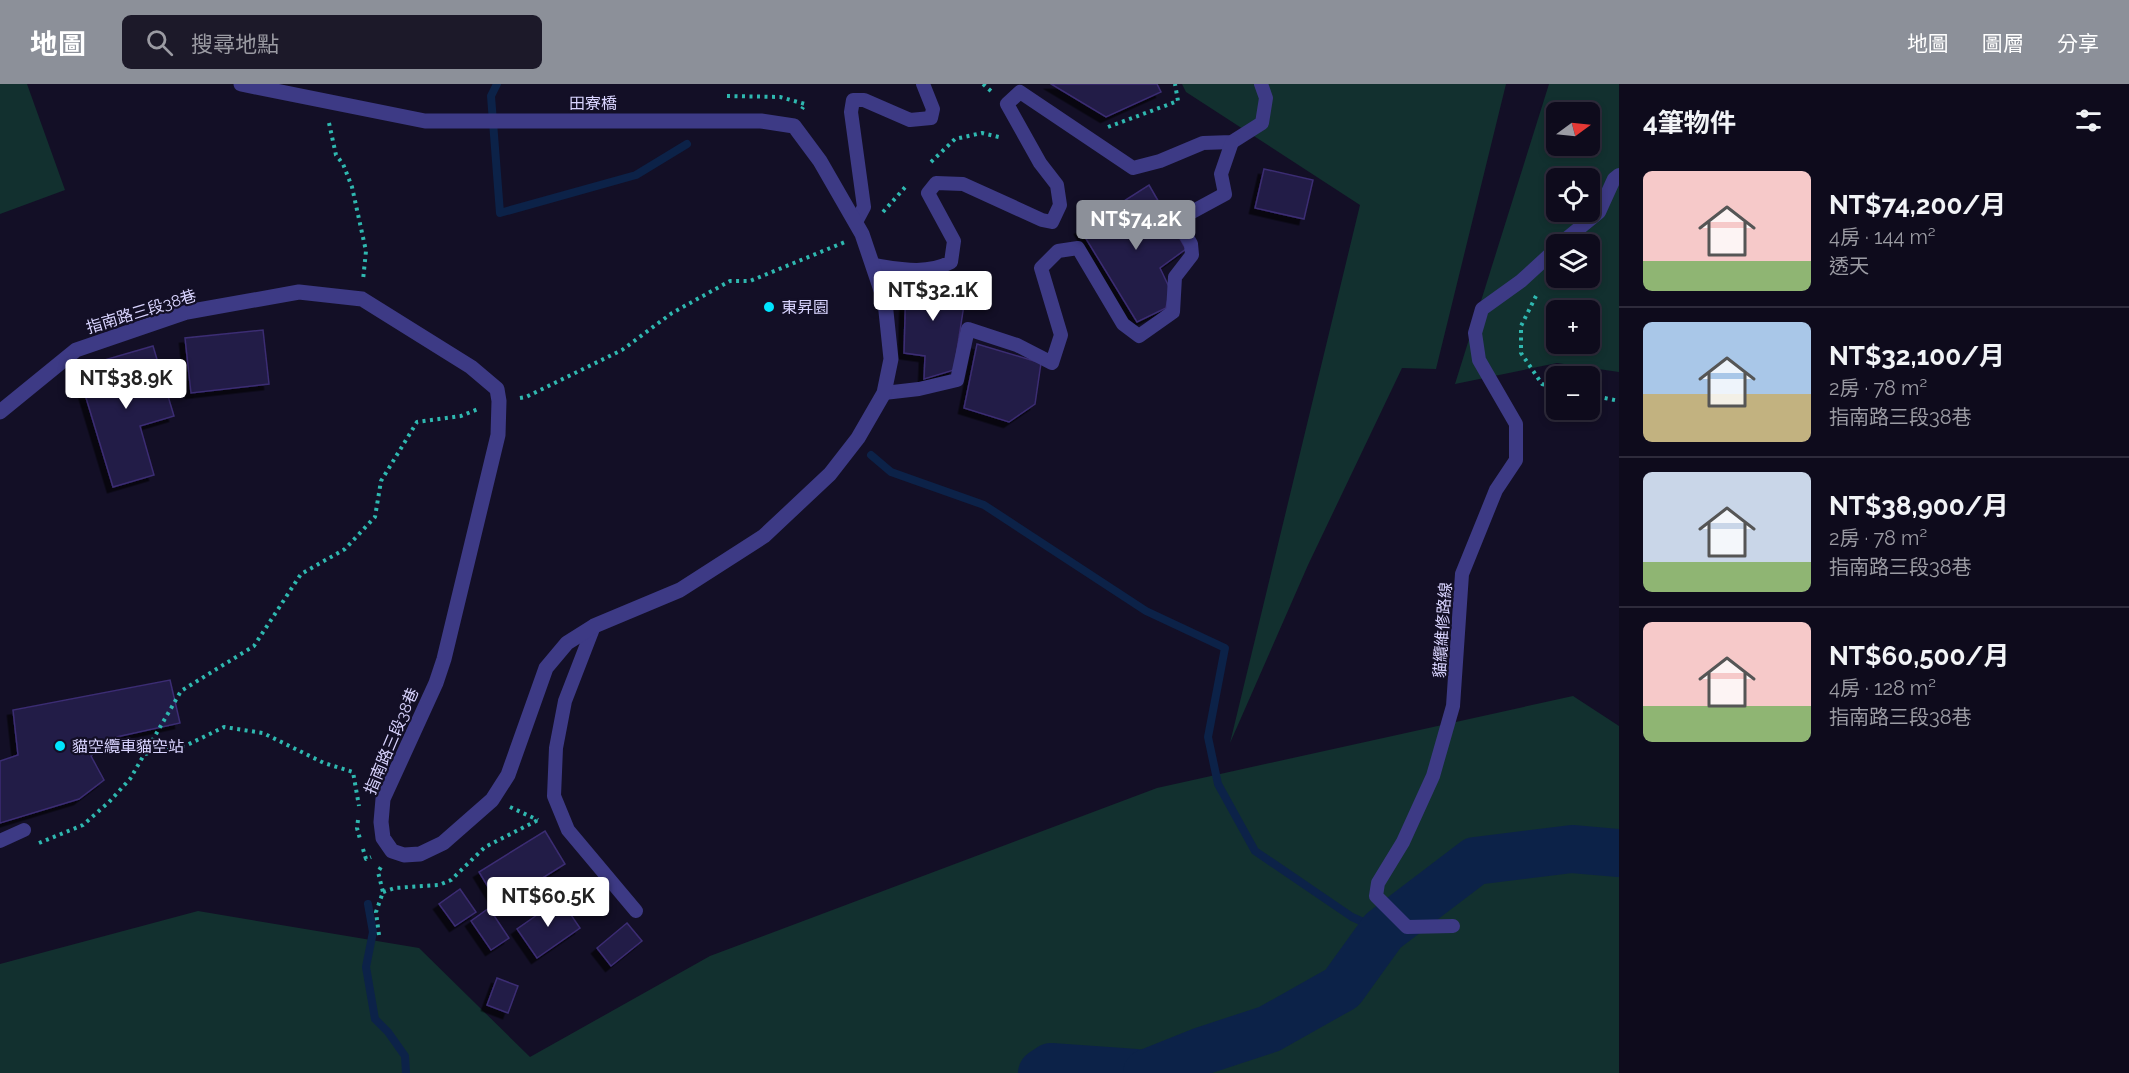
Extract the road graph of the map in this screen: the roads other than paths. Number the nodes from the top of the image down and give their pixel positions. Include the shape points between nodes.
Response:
1 (241, 84) edge
2 (923, 84) edge
3 (1261, 84) edge
4 (1232, 142) junction
5 (1619, 175) edge
6 (856, 222) junction
7 (1572, 234) edge
8 (1546, 258) edge
9 (874, 265) junction
10 (884, 393) junction
11 (0, 412) edge
12 (594, 626) junction
13 (24, 830) dead end
14 (0, 841) edge
15 (636, 912) dead end
16 (1453, 926) dead end

1 - 6 street, 田寮橋 via 425,121 761,121 794,126
2 - 6 lane via 933,108 930,118 910,120 864,100 853,100 851,112 864,207
3 - 4 lane via 1266,98 1262,123
4 - 9 lane via 1203,143 1133,168 1020,92 1007,104 1057,185 1060,205 1052,222 963,184 936,183 928,193 954,241 951,262 911,271
4 - 10 lane via 1221,174 1225,194 1177,220 1191,244 1192,255 1175,277 1173,312 1139,336 1123,324 1078,248 1058,251 1041,268 1061,335 1052,363 1017,345 968,329 957,380
5 - 7 lane via 1599,212
6 - 9 street
8 - 16 lane, 貓纜維修路線 via 1482,309 1475,333 1479,360 1516,424 1516,460 1497,490 1462,574 1453,706 1433,776 1403,842 1378,883 1377,896 1407,927
9 - 10 street via 885,302 891,359
10 - 12 street via 858,438 830,474 764,536 680,590
11 - 12 street, 指南路三段38巷 via 76,351 187,312 299,292 362,298 471,367 497,389 498,435 444,659 383,799 383,838 392,851 420,854 442,843 492,800 508,775 546,668 567,643
12 - 15 lane via 565,700 556,748 554,796 568,830
13 - 14 lane

